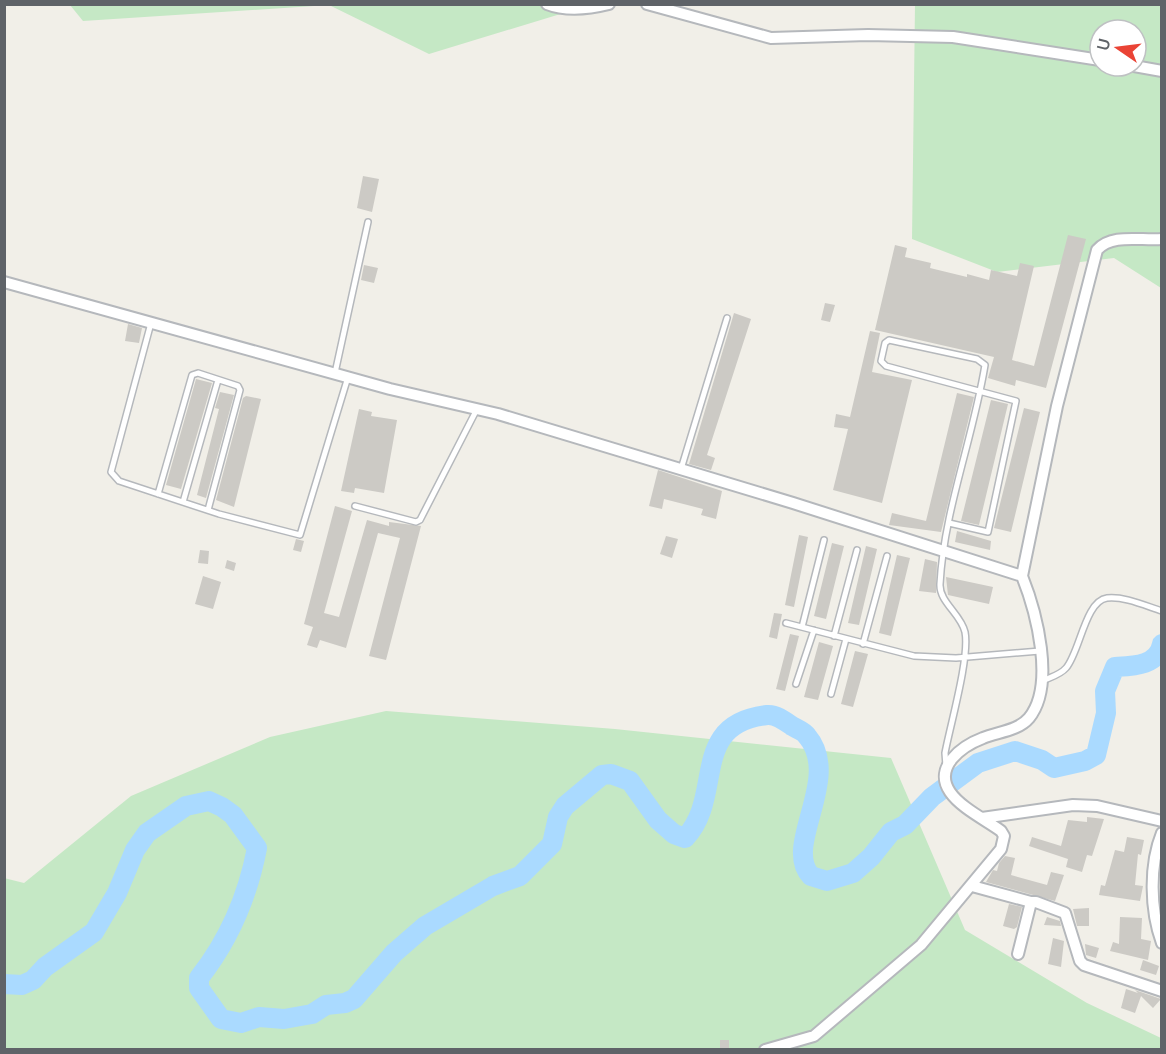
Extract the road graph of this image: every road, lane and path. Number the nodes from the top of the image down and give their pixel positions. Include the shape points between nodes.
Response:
1 (547, 4) edge
2 (609, 4) edge
3 (647, 4) edge
4 (1088, 58) edge
5 (368, 222) dead end
6 (1161, 239) edge
7 (4, 282) edge
8 (727, 318) dead end
9 (151, 321) junction
10 (335, 373) junction
11 (348, 377) junction
12 (218, 380) junction
13 (981, 392) junction
14 (477, 409) junction
15 (680, 471) junction
16 (158, 494) junction
17 (183, 502) junction
18 (355, 506) dead end
19 (208, 510) junction
20 (949, 523) junction
21 (824, 540) dead end
22 (857, 550) dead end
23 (942, 550) junction
24 (887, 556) dead end
25 (1022, 576) junction
26 (1161, 611) edge
27 (786, 623) dead end
28 (802, 627) junction
29 (814, 630) junction
30 (834, 636) junction
31 (846, 639) junction
32 (863, 644) junction
33 (1040, 651) junction
34 (964, 658) junction
35 (1041, 681) junction
36 (796, 684) dead end
37 (831, 694) dead end
38 (946, 768) junction
39 (982, 818) junction
40 (1161, 821) edge
41 (1161, 833) edge
42 (972, 886) junction
43 (1031, 902) junction
44 (1161, 943) edge
45 (1018, 954) dead end
46 (1161, 991) edge
47 (765, 1050) edge

1 - 2 street via 584,9
3 - 4 street via 771,38 953,37
5 - 10 lane
6 - 25 street via 1115,240 1104,242 1097,250 1057,406
7 - 9 street
8 - 15 lane
9 - 10 street
9 - 16 lane via 111,472 119,481
10 - 11 street
11 - 14 street
11 - 19 lane via 300,535
12 - 16 lane via 198,373 192,375
12 - 17 lane
12 - 19 lane via 240,390
13 - 13 lane via 983,361 896,340 885,343 881,361 886,366
13 - 20 lane
13 - 20 lane via 1016,400 1017,405 990,526 985,532
14 - 15 street
14 - 18 lane via 420,520
15 - 23 street
16 - 17 lane
17 - 19 lane
20 - 23 lane
21 - 28 lane
22 - 30 lane
23 - 25 street
23 - 34 lane via 940,589 966,634
24 - 32 lane
25 - 33 street via 1031,599
26 - 35 lane via 1122,600 1101,600 1089,615 1068,666
27 - 28 lane
28 - 29 lane
29 - 30 lane
29 - 36 lane
30 - 31 lane
31 - 32 lane
31 - 37 lane
32 - 34 lane via 914,656
33 - 34 lane
33 - 35 street
34 - 38 lane via 945,753
35 - 38 street via 1037,702 1021,726 981,739 959,752
38 - 39 street via 945,781 950,793
39 - 40 street via 1073,805 1097,806
39 - 42 street via 1001,831 1004,841
41 - 44 street via 1154,860 1154,896
42 - 43 street
42 - 47 street via 921,945 814,1036
43 - 45 street
43 - 46 street via 1065,913 1084,965

